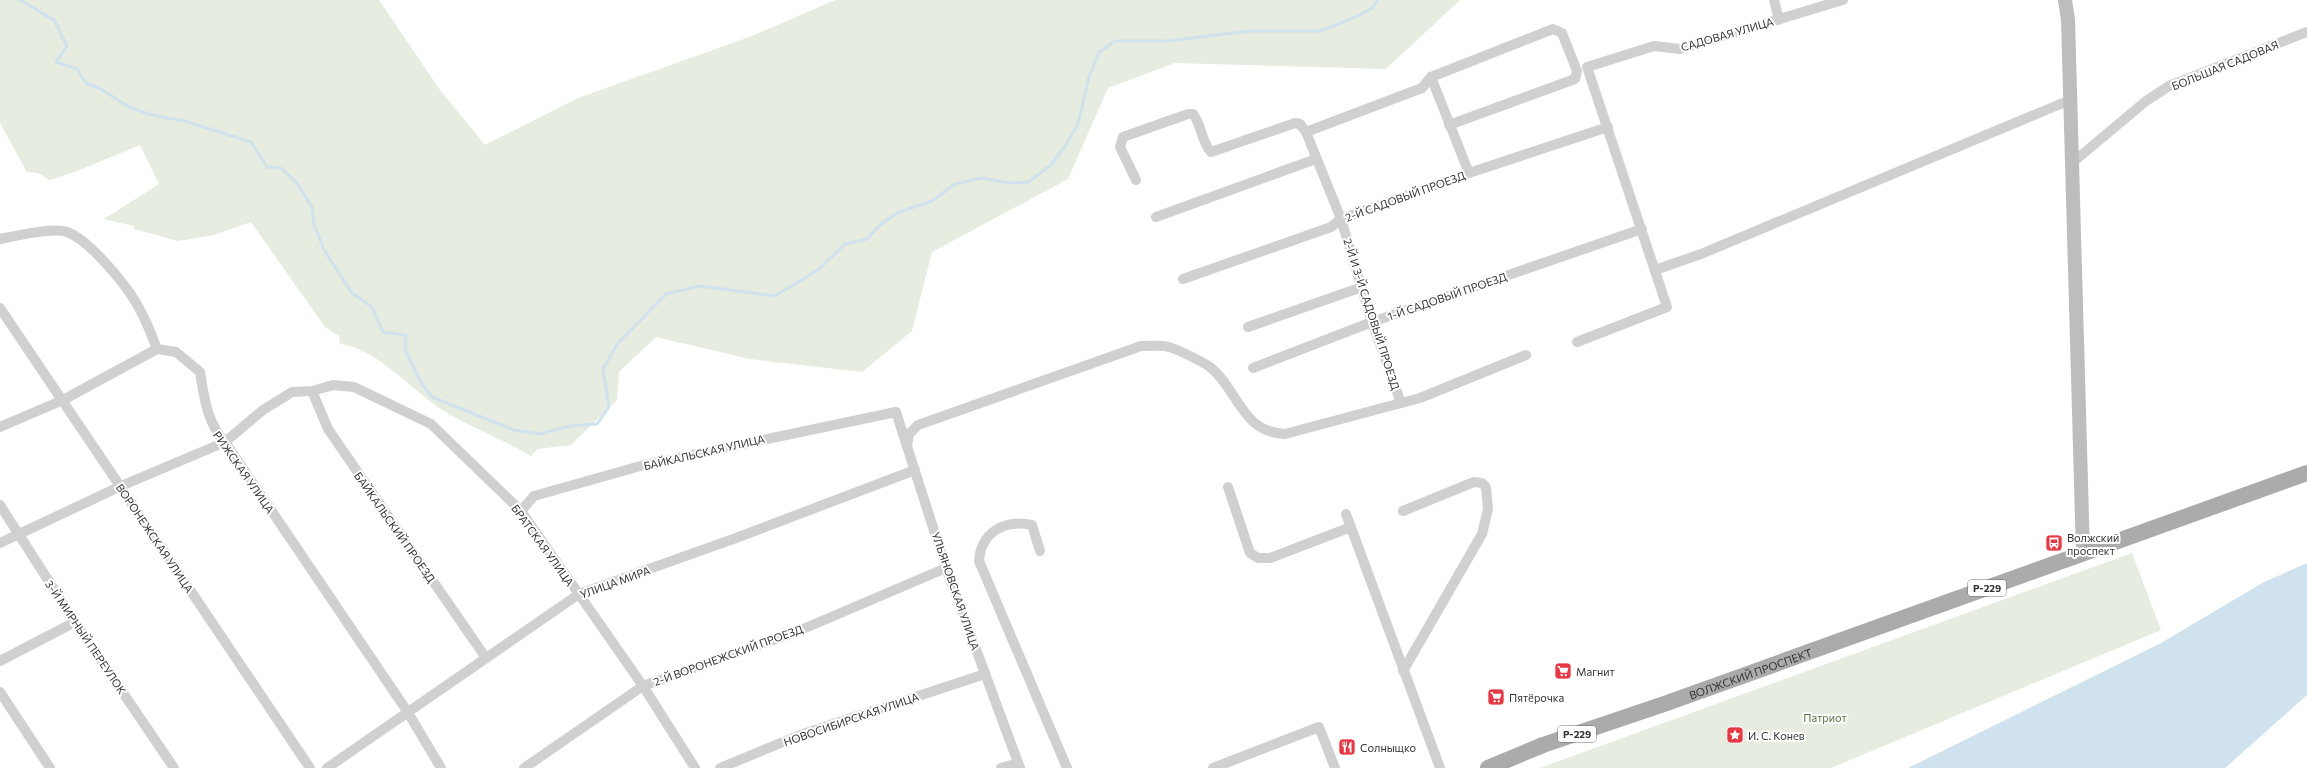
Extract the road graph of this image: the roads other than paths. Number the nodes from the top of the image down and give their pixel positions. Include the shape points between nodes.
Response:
1 (1774, 0) edge
2 (1843, 0) edge
3 (2065, 0) edge
4 (1779, 20) junction
5 (2307, 32) edge
6 (1431, 77) junction
7 (2070, 100) junction
8 (1449, 125) junction
9 (1608, 127) junction
10 (1306, 132) junction
11 (1316, 159) junction
12 (2072, 163) junction
13 (1469, 173) junction
14 (1136, 180) dead end
15 (1156, 217) dead end
16 (1340, 219) junction
17 (1642, 229) junction
18 (0, 239) edge
19 (1655, 270) junction
20 (1183, 279) dead end
21 (1362, 287) junction
22 (0, 308) edge
23 (1372, 322) junction
24 (1248, 327) dead end
25 (1577, 342) dead end
26 (158, 349) junction
27 (1526, 355) dead end
28 (1253, 368) dead end
29 (312, 391) junction
30 (63, 400) junction
31 (1401, 403) junction
32 (896, 412) joint
33 (0, 427) edge
34 (225, 442) junction
35 (907, 447) junction
36 (915, 470) junction
37 (2307, 473) edge
38 (121, 486) junction
39 (1228, 487) dead end
40 (0, 505) edge
41 (521, 511) junction
42 (1403, 511) dead end
43 (1346, 514) dead end
44 (1351, 527) junction
45 (19, 534) junction
46 (0, 543) edge
47 (1040, 551) dead end
48 (2083, 554) junction
49 (946, 568) junction
50 (579, 594) junction
51 (75, 622) junction
52 (486, 658) junction
53 (0, 661) edge
54 (1403, 671) junction
55 (985, 674) junction
56 (642, 686) junction
57 (0, 692) edge
58 (407, 711) junction
59 (1019, 765) edge
60 (50, 768) edge
61 (174, 768) edge
62 (310, 768) edge
63 (327, 768) edge
64 (441, 768) edge
65 (524, 768) edge
66 (694, 768) edge
67 (720, 768) edge
68 (1001, 768) edge
69 (1067, 768) edge
70 (1213, 768) edge
71 (1335, 768) edge
72 (1440, 768) edge
73 (1488, 768) edge

1 - 4 street
2 - 4 street, САДОВАЯ УЛИЦА
3 - 7 street
4 - 9 street, САДОВАЯ УЛИЦА via 1680,49 1654,46 1587,67
5 - 12 street, БОЛЬШАЯ САДОВАЯ via 2169,86 2146,101
6 - 8 street
6 - 8 street via 1553,29 1562,33 1575,64 1575,79
6 - 10 street via 1422,88
7 - 12 street
7 - 19 street via 1706,252
8 - 13 street
9 - 13 street, 2-Й САДОВЫЙ ПРОЕЗД
9 - 17 street
10 - 11 street, 2-Й И 3-Й САДОВЫЙ ПРОЕЗД
10 - 14 street via 1295,122 1211,152 1206,147 1193,114 1188,114 1123,137 1120,147
11 - 15 street
11 - 16 street, 2-Й И 3-Й САДОВЫЙ ПРОЕЗД
12 - 48 street
13 - 16 street, 2-Й САДОВЫЙ ПРОЕЗД
16 - 20 street, 2-Й САДОВЫЙ ПРОЕЗД via 1331,227
16 - 21 street, 2-Й И 3-Й САДОВЫЙ ПРОЕЗД
17 - 19 street
17 - 23 street, 1-Й САДОВЫЙ ПРОЕЗД
18 - 26 street via 47,232 66,232 86,243 140,308
19 - 25 street via 1667,307
21 - 23 street, 2-Й И 3-Й САДОВЫЙ ПРОЕЗД
21 - 24 street
22 - 30 street, ВОРОНЕЖСКАЯ УЛИЦА
23 - 28 street, 1-Й САДОВЫЙ ПРОЕЗД
23 - 31 street, 2-Й И 3-Й САДОВЫЙ ПРОЕЗД
26 - 30 street
26 - 34 street, РИЖСКАЯ УЛИЦА via 176,352 200,372 206,406 216,432
27 - 31 street via 1420,398
29 - 34 street via 292,392 263,410
29 - 41 street, БРАТСКАЯ УЛИЦА via 333,385 354,387 431,424
29 - 52 street, БАЙКАЛЬСКИЙ ПРОЕЗД via 328,429
30 - 33 street
30 - 38 street, ВОРОНЕЖСКАЯ УЛИЦА
31 - 35 street via 1298,432 1274,433 1244,414 1210,367 1169,347 1141,346 918,425 909,434
32 - 35 street, УЛЬЯНОВСКАЯ УЛИЦА
32 - 41 street, БАЙКАЛЬСКАЯ УЛИЦА via 644,465 534,496
34 - 38 street
34 - 58 street, РИЖСКАЯ УЛИЦА
35 - 36 street, УЛЬЯНОВСКАЯ УЛИЦА
36 - 49 street, УЛЬЯНОВСКАЯ УЛИЦА
36 - 50 street, УЛИЦА МИРА
37 - 48 main road, ВОЛЖСКИЙ ПРОСПЕКТ / Р-229
38 - 45 street
38 - 62 street, ВОРОНЕЖСКАЯ УЛИЦА
39 - 44 street via 1250,553 1258,558 1270,558
40 - 45 street, 3-Й МИРНЫЙ ПЕРЕУЛОК
41 - 50 street, БРАТСКАЯ УЛИЦА
42 - 54 street via 1474,482 1482,483 1486,487 1488,509 1482,534
43 - 44 street
44 - 54 street
45 - 46 street
45 - 51 street, 3-Й МИРНЫЙ ПЕРЕУЛОК
47 - 69 street via 1032,525 1020,522 1000,528 984,539 979,561
48 - 73 main road, ВОЛЖСКИЙ ПРОСПЕКТ / Р-229 via 1668,703 1543,745
49 - 55 street, УЛЬЯНОВСКАЯ УЛИЦА
49 - 56 street, 2-Й ВОРОНЕЖСКИЙ ПРОЕЗД via 796,632
50 - 52 street, УЛИЦА МИРА
50 - 56 street, БРАТСКАЯ УЛИЦА
51 - 53 street
51 - 61 street, 3-Й МИРНЫЙ ПЕРЕУЛОК
52 - 58 street, УЛИЦА МИРА
54 - 72 street
55 - 59 street, УЛЬЯНОВСКАЯ УЛИЦА
55 - 67 street, НОВОСИБИРСКАЯ УЛИЦА via 800,735
56 - 65 street, 2-Й ВОРОНЕЖСКИЙ ПРОЕЗД
56 - 66 street, БРАТСКАЯ УЛИЦА
57 - 60 street
58 - 63 street, УЛИЦА МИРА
58 - 64 street, РИЖСКАЯ УЛИЦА
59 - 68 street
70 - 71 street via 1319,727

